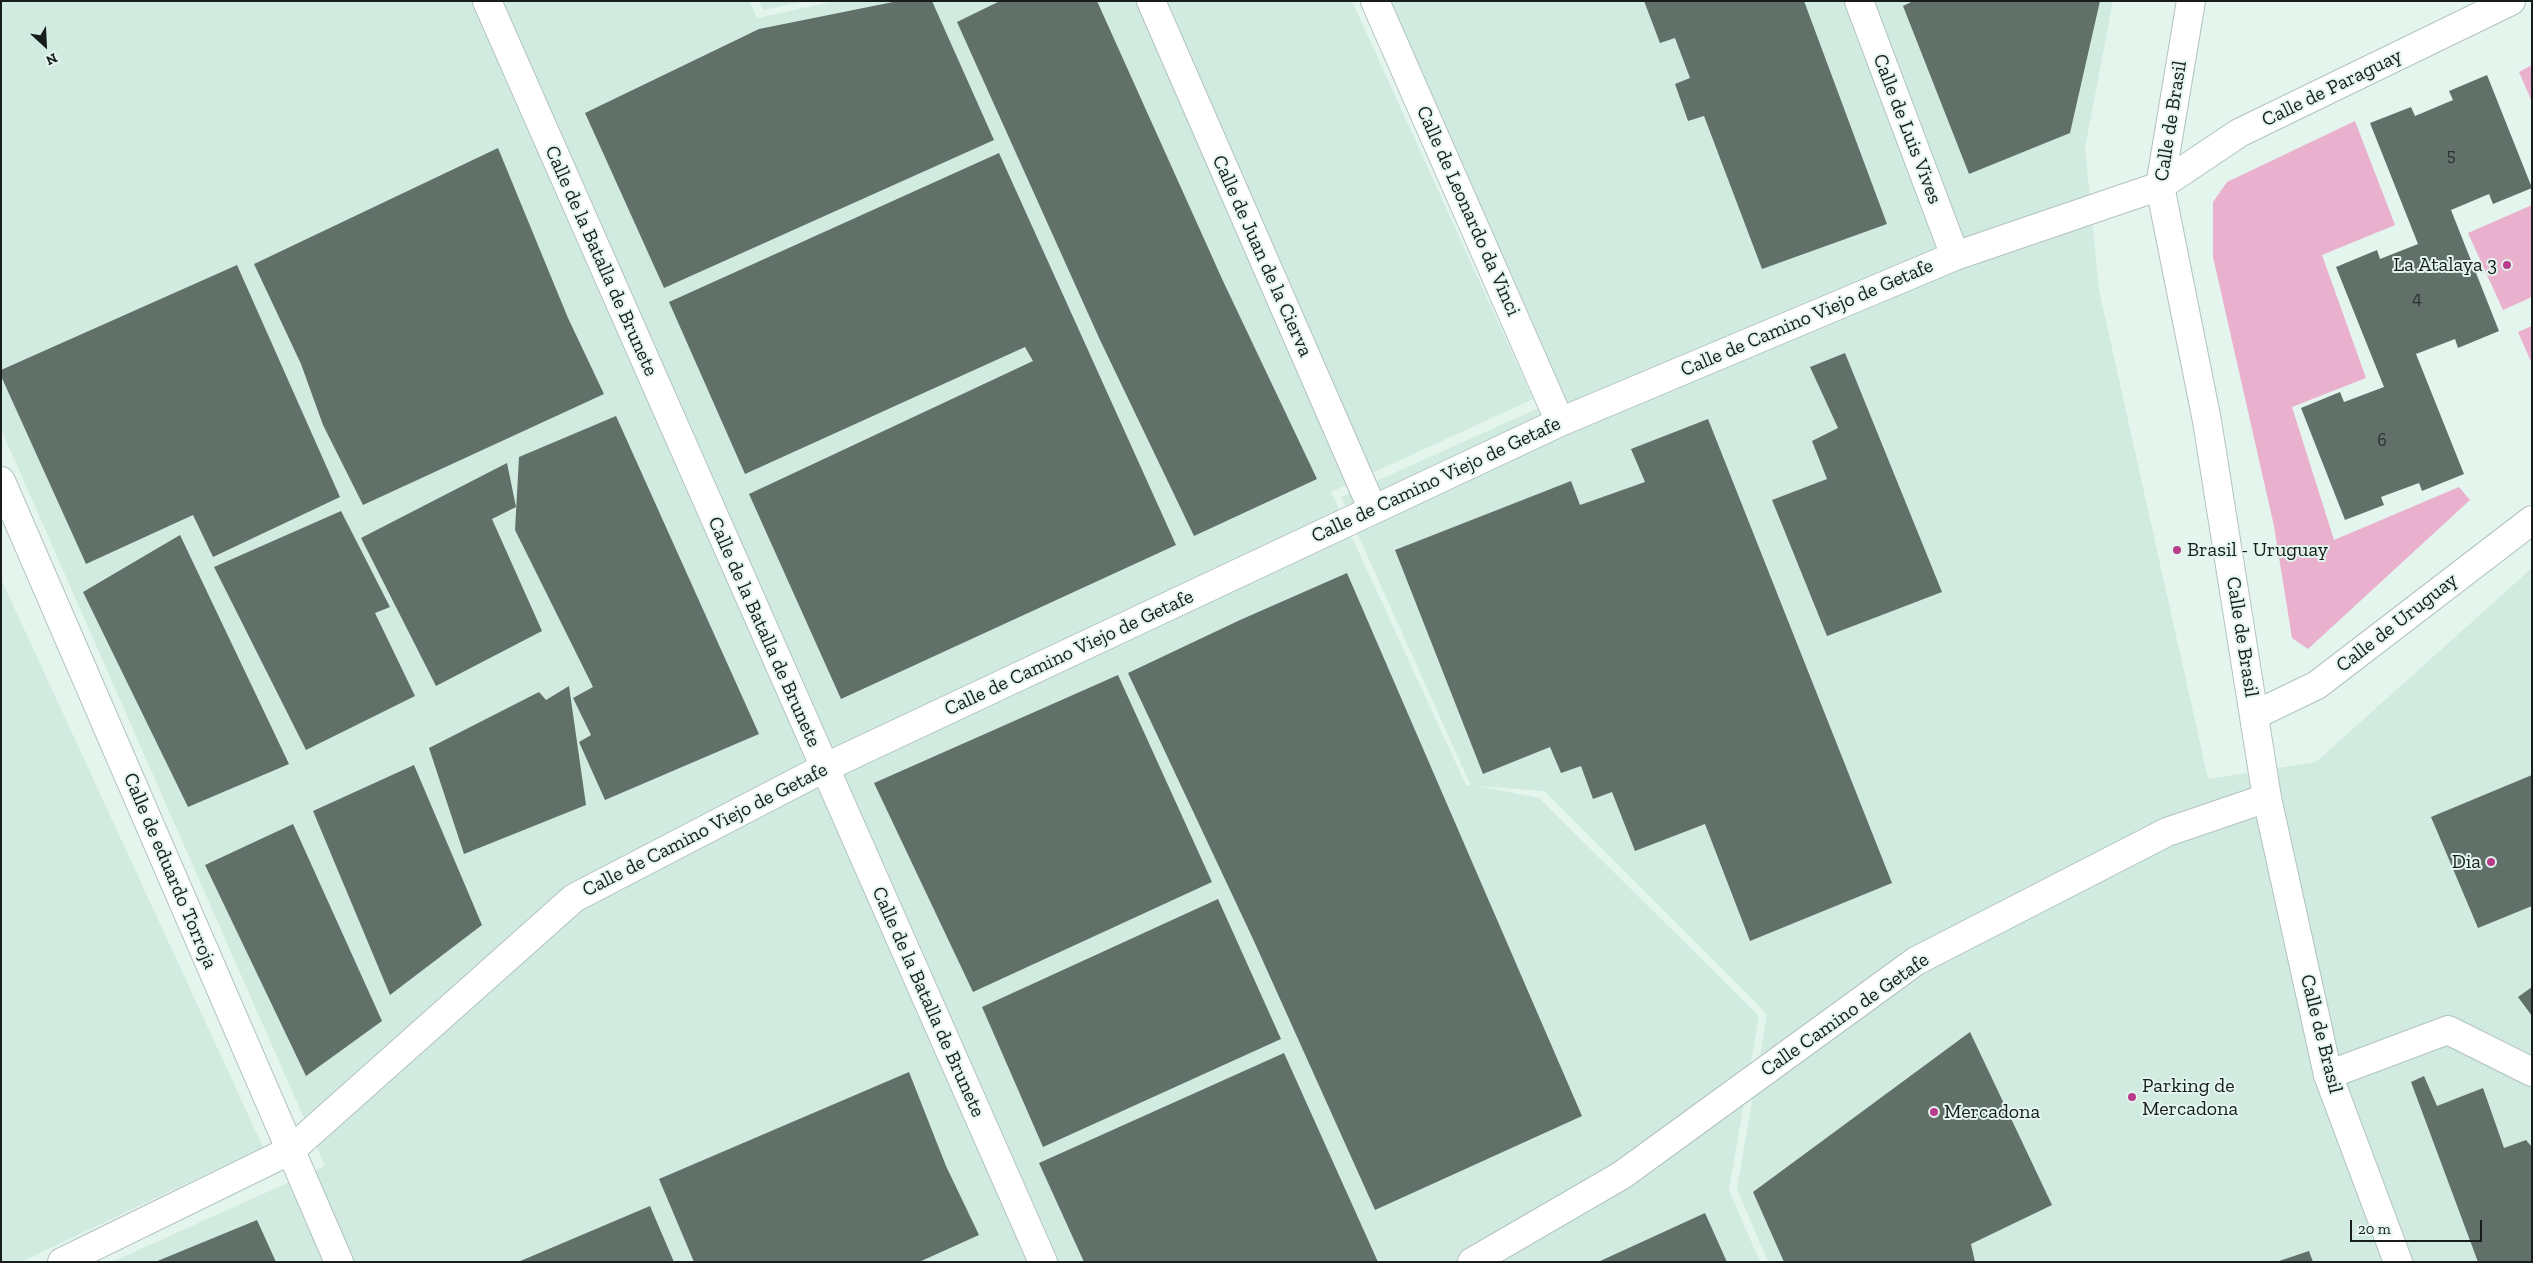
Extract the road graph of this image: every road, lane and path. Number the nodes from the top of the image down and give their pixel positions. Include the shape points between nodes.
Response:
1 (487, 1) edge
2 (1151, 1) edge
3 (1375, 1) edge
4 (1859, 1) edge
5 (2191, 1) edge
6 (2511, 1) edge
7 (2160, 186) junction
8 (1955, 256) junction
9 (1560, 422) junction
10 (1, 481) edge
11 (1373, 510) junction
12 (2532, 520) edge
13 (2255, 715) junction
14 (824, 768) junction
15 (2267, 798) junction
16 (2532, 1072) edge
17 (2328, 1075) junction
18 (291, 1150) junction
19 (62, 1262) edge
20 (339, 1262) edge
21 (1043, 1262) edge
22 (1472, 1262) edge
23 (2398, 1262) edge

1 - 14 street, Calle de la Batalla de Brunete
2 - 11 street, Calle de Juan de la Cierva
3 - 9 street, Calle de Leonardo da Vinci
4 - 8 street, Calle de Luis Vives
5 - 7 street, Calle de Brasil
6 - 7 street, Calle de Paraguay via 2239,133
7 - 8 street, Calle de Camino Viejo de Getafe
7 - 13 street, Calle de Brasil via 2206,421
8 - 9 street, Calle de Camino Viejo de Getafe
9 - 11 street, Calle de Camino Viejo de Getafe
10 - 18 street, Calle de eduardo Torroja
11 - 14 street, Calle de Camino Viejo de Getafe
12 - 13 street, Calle de Uruguay via 2317,685
13 - 15 street, Calle de Brasil
14 - 18 street, Calle de Camino Viejo de Getafe via 574,898
14 - 21 street, Calle de la Batalla de Brunete
15 - 17 street, Calle de Brasil
15 - 22 street, Calle Camino de Getafe via 2167,832 1916,961 1622,1175
16 - 17 street via 2448,1030
17 - 23 street, Calle de Brasil
18 - 19 street, Calle de Camino Viejo de Getafe
18 - 20 street, Calle de eduardo Torroja

